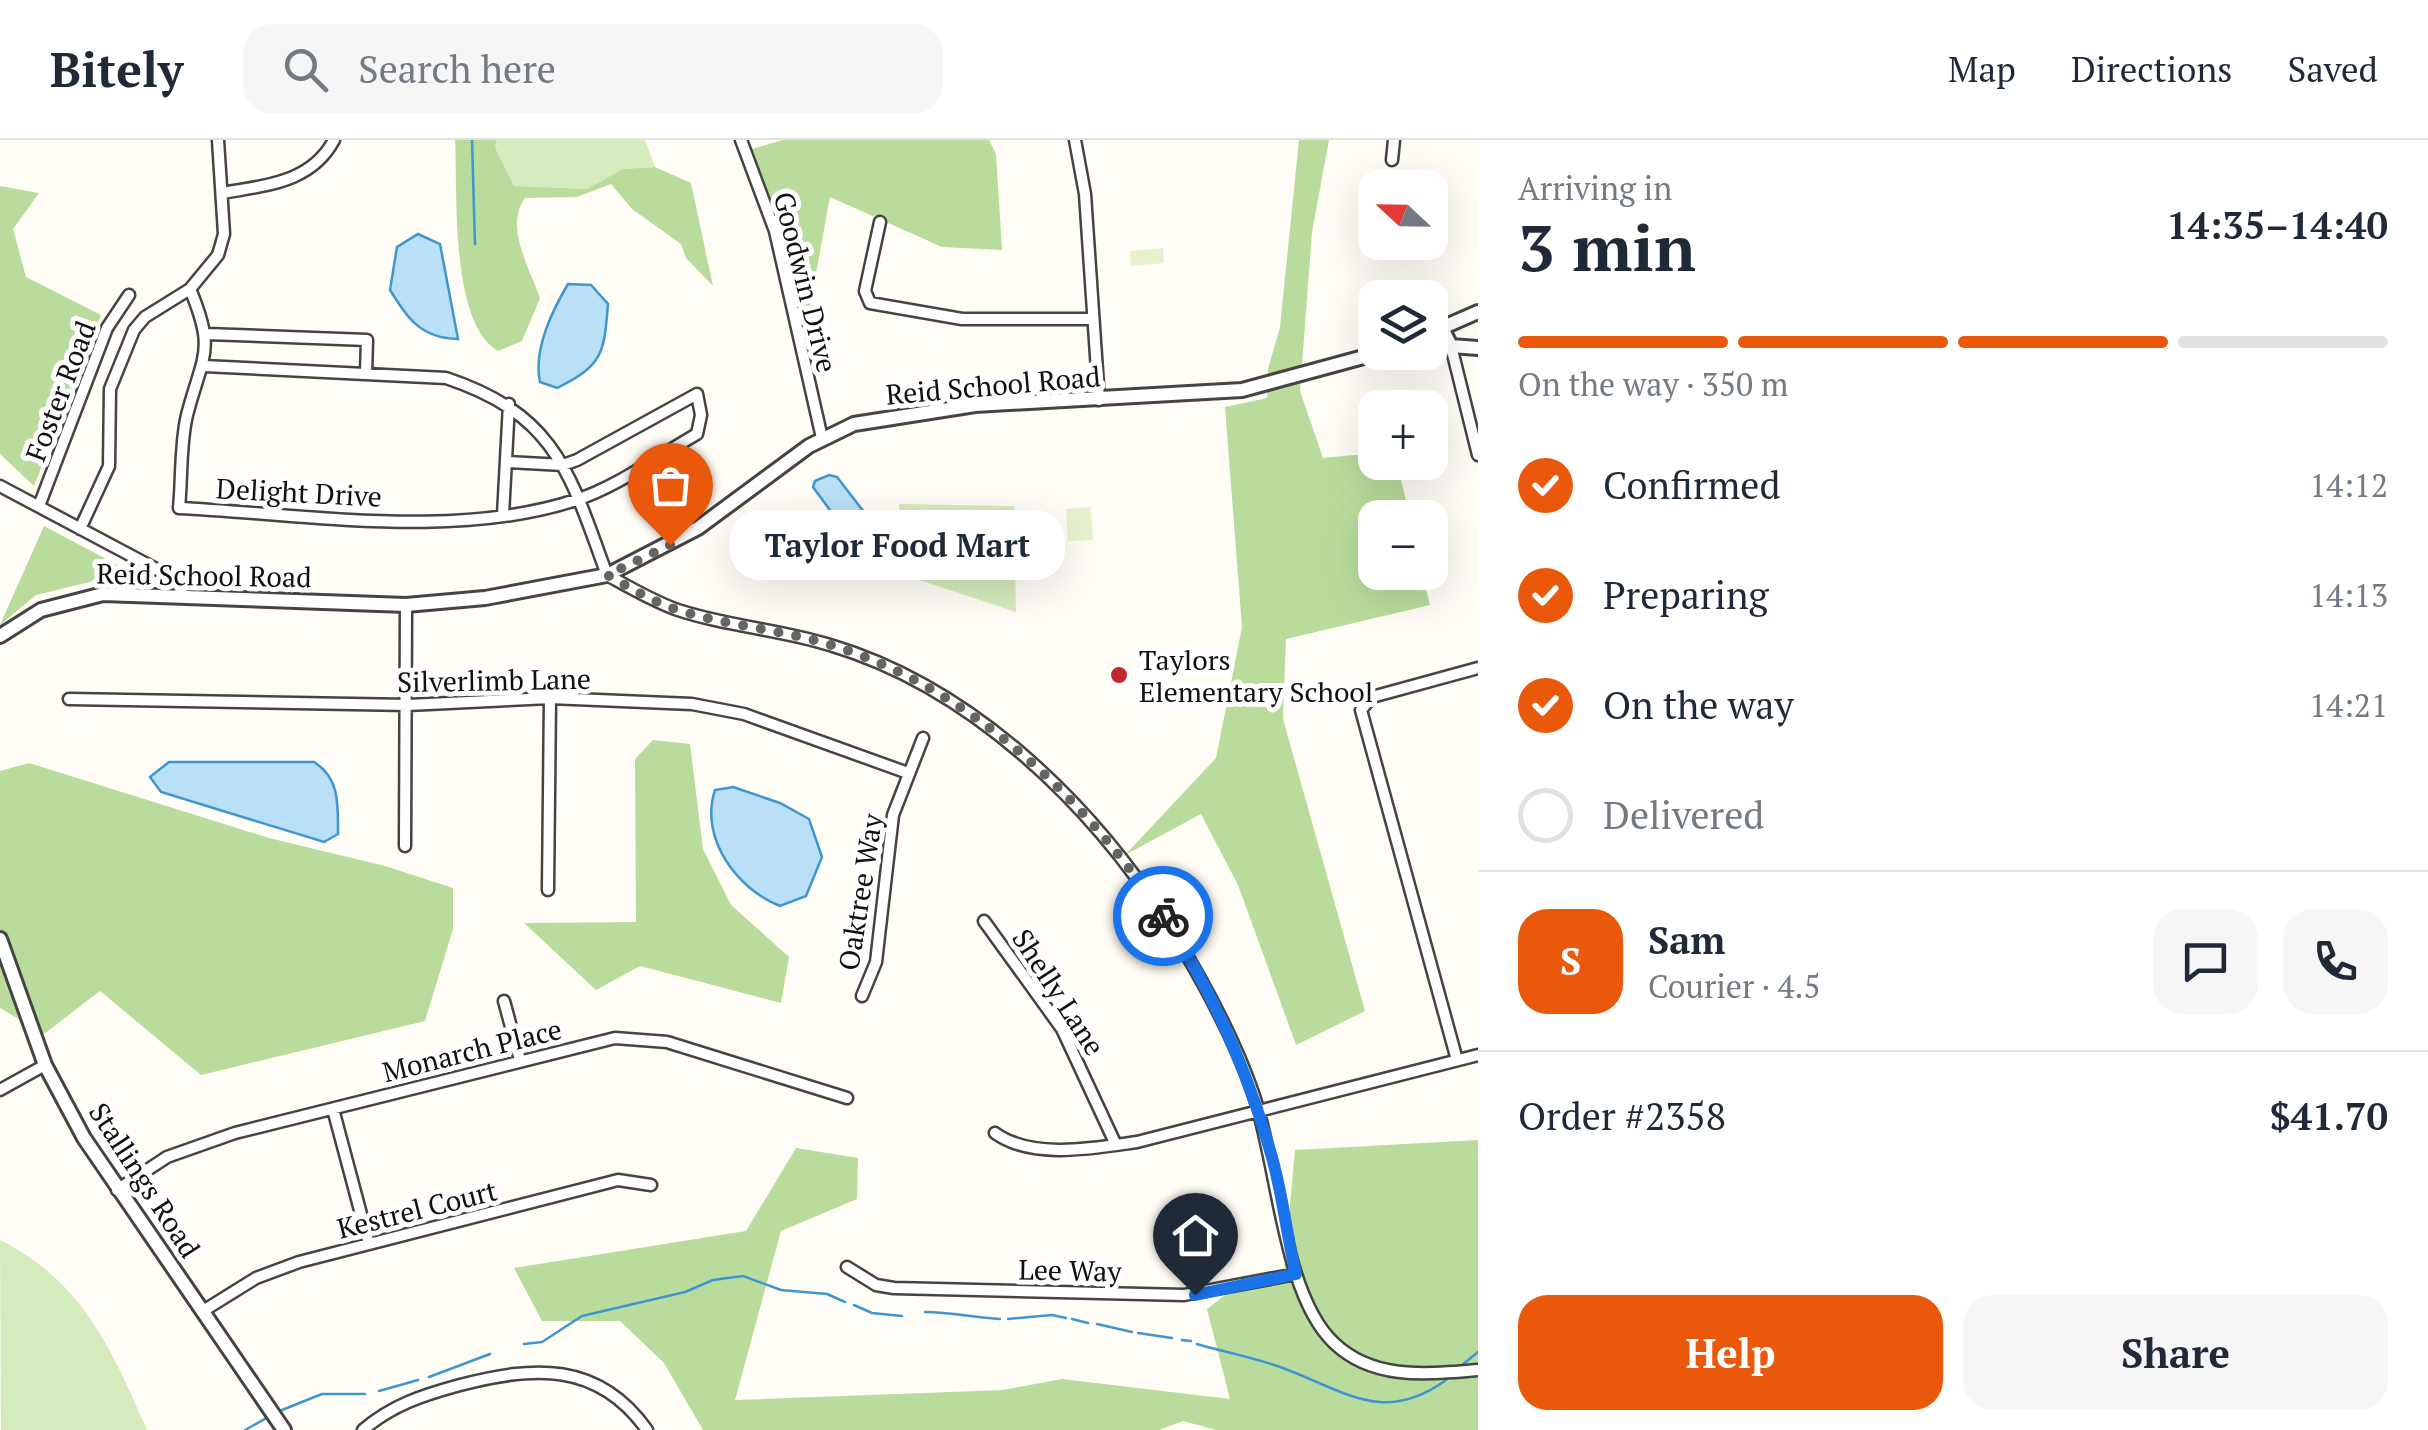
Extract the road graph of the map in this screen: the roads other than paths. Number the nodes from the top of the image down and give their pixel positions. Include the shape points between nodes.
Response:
1 (218, 140) edge
2 (334, 140) edge
3 (741, 140) edge
4 (1075, 140) edge
5 (1394, 140) edge
6 (1392, 160) dead end
7 (222, 193) junction
8 (880, 222) dead end
9 (190, 289) junction
10 (128, 295) dead end
11 (1478, 312) edge
12 (1093, 320) junction
13 (1448, 325) edge
14 (207, 334) junction
15 (1448, 343) edge
16 (1451, 346) junction
17 (1478, 348) edge
18 (1358, 359) edge
19 (204, 366) junction
20 (366, 374) junction
21 (1099, 400) junction
22 (509, 404) junction
23 (822, 438) junction
24 (1478, 455) edge
25 (506, 462) junction
26 (564, 465) junction
27 (0, 486) edge
28 (579, 500) junction
29 (39, 506) junction
30 (503, 516) junction
31 (80, 529) junction
32 (607, 575) junction
33 (184, 596) junction
34 (406, 606) junction
35 (0, 636) edge
36 (1478, 668) edge
37 (550, 698) junction
38 (69, 699) dead end
39 (408, 705) junction
40 (923, 738) dead end
41 (908, 773) junction
42 (405, 846) dead end
43 (548, 890) dead end
44 (984, 921) dead end
45 (0, 940) edge
46 (862, 996) dead end
47 (504, 1001) dead end
48 (1478, 1055) edge
49 (520, 1060) junction
50 (1456, 1060) junction
51 (45, 1065) junction
52 (0, 1090) edge
53 (847, 1098) dead end
54 (333, 1108) junction
55 (1259, 1111) junction
56 (995, 1133) dead end
57 (1116, 1145) junction
58 (651, 1185) dead end
59 (117, 1190) junction
60 (370, 1244) junction
61 (847, 1268) dead end
62 (1296, 1274) junction
63 (203, 1311) junction
64 (1478, 1370) edge
65 (283, 1428) edge
66 (363, 1430) edge
67 (647, 1430) edge

1 - 7 street
2 - 7 street via 307,172
3 - 23 street, Goodwin Drive via 784,263
4 - 12 street via 1086,194
5 - 6 street
7 - 9 street via 218,255
8 - 12 street via 865,291 870,303 962,320
9 - 14 street, Delight Drive
9 - 31 street via 145,317 121,357 108,408 110,466
10 - 29 street, Foster Road via 107,328
11 - 13 street
12 - 21 street
14 - 19 street, Delight Drive
14 - 20 street via 367,340
15 - 16 street
16 - 17 street
16 - 24 street
18 - 21 street, Reid School Road via 1242,390
19 - 20 street
19 - 30 street, Delight Drive via 187,417 180,508 449,522
20 - 22 street via 446,378
21 - 23 street, Reid School Road via 910,412
22 - 25 street
22 - 26 street
23 - 32 street, Reid School Road via 698,528
25 - 26 street
25 - 30 street
26 - 28 street
26 - 28 street, Delight Drive via 696,394 702,414 696,434
27 - 29 street
28 - 30 street, Delight Drive
28 - 32 street
29 - 31 street
31 - 33 street via 175,579
32 - 34 street, Reid School Road
32 - 55 street via 678,610 862,656 1007,742 1075,804 1149,895 1224,1025
33 - 34 street, Reid School Road
33 - 35 street, Reid School Road via 72,599 26,617
34 - 39 street
36 - 50 street via 1372,698 1361,710
37 - 39 street, Silverlimb Lane
37 - 41 street, Silverlimb Lane via 692,704 744,714
37 - 43 street
38 - 39 street, Silverlimb Lane
39 - 42 street
40 - 41 street, Oaktree Way
41 - 46 street, Oaktree Way via 893,815 876,962
44 - 57 street, Shelly Lane via 1062,1029
45 - 51 street, Stallings Road
47 - 49 street
48 - 50 street
49 - 53 street, Monarch Place via 602,1040 646,1038
49 - 54 street, Monarch Place
50 - 55 street
51 - 52 street
51 - 59 street, Stallings Road
54 - 59 street, Monarch Place via 190,1147
54 - 60 street
55 - 57 street
55 - 62 street
56 - 57 street via 1030,1146
58 - 60 street, Kestrel Court via 618,1180
59 - 63 street, Stallings Road
60 - 63 street, Kestrel Court via 274,1270
61 - 62 street, Lee Way via 894,1288 1164,1295
62 - 64 street via 1320,1328 1354,1358 1408,1374
63 - 65 street, Stallings Road
66 - 67 street via 411,1400 526,1370 566,1374 600,1388

